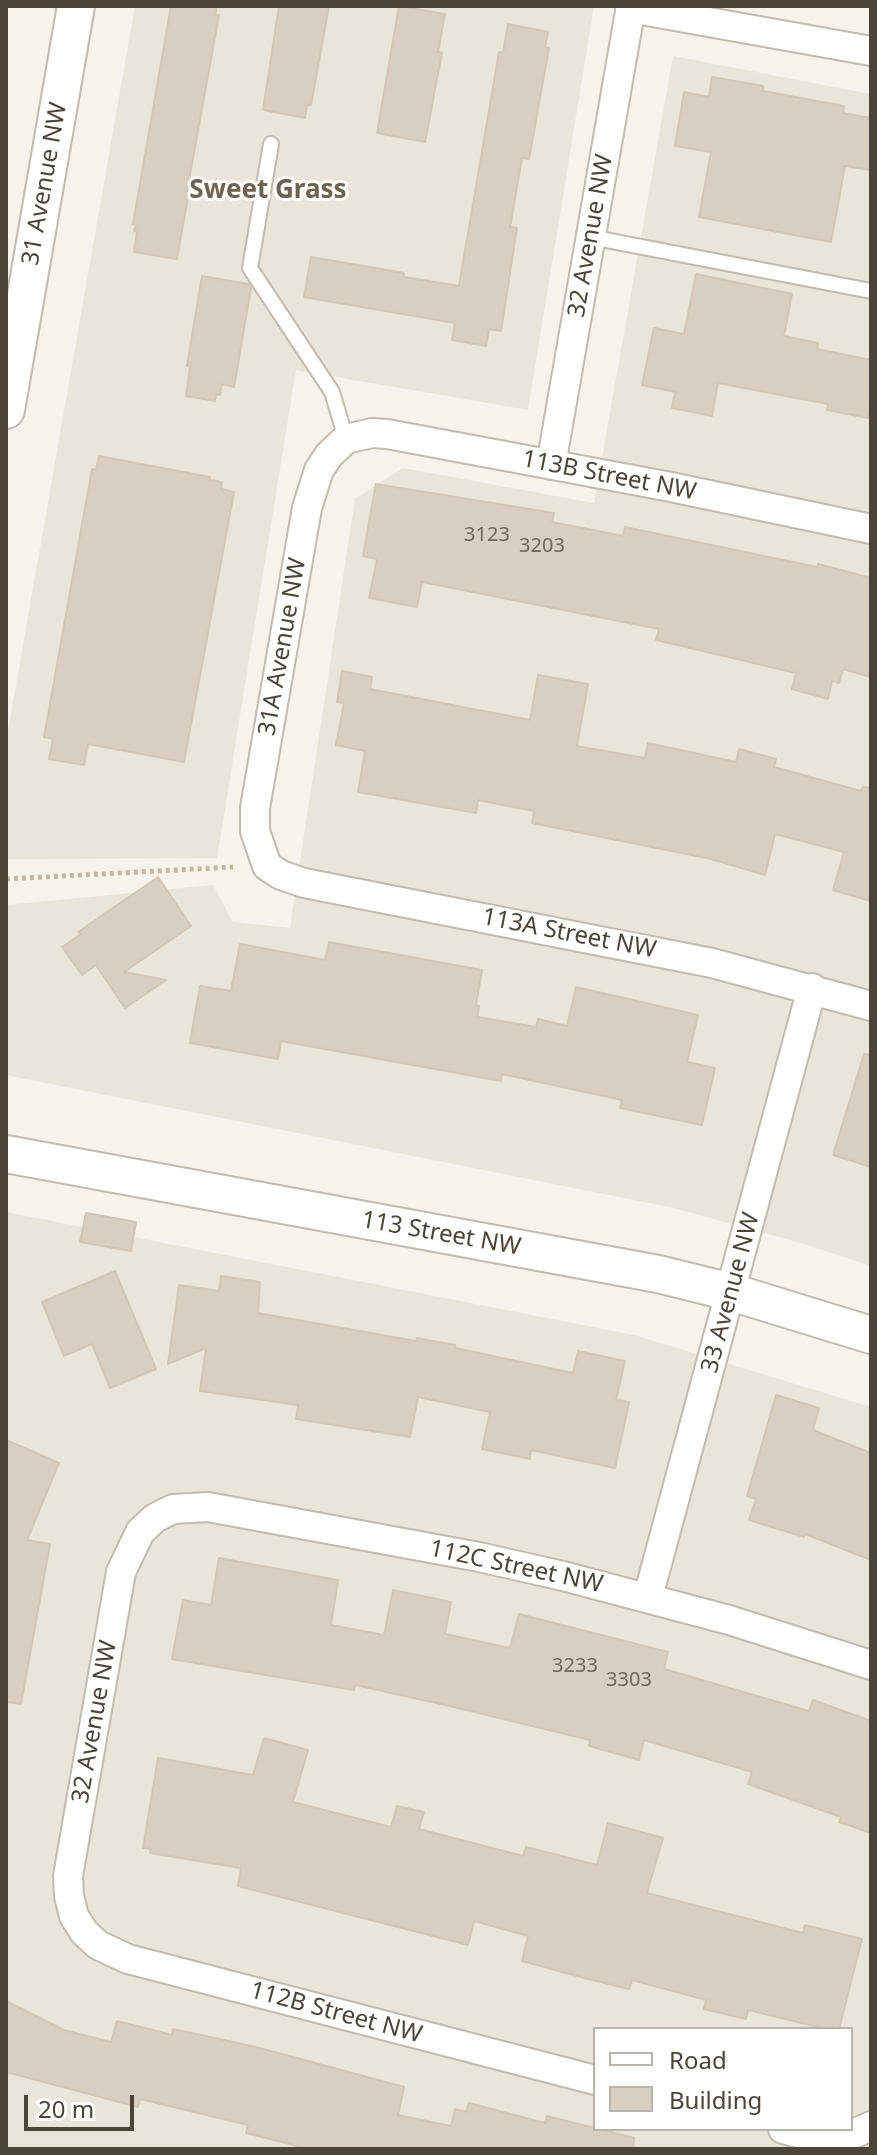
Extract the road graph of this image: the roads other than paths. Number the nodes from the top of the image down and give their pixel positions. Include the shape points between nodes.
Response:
1 (76, 6) edge
2 (630, 7) edge
3 (871, 51) edge
4 (271, 144) dead end
5 (590, 237) junction
6 (871, 291) edge
7 (6, 410) edge
8 (346, 439) junction
9 (551, 465) junction
10 (871, 529) edge
11 (267, 866) joint
12 (812, 988) junction
13 (871, 1006) edge
14 (6, 1154) edge
15 (731, 1292) junction
16 (871, 1335) edge
17 (155, 1518) joint
18 (648, 1597) junction
19 (871, 1665) edge
20 (84, 1932) joint
21 (593, 2079) edge
22 (869, 2128) edge
23 (790, 2131) edge

1 - 7 street, 31 Avenue NW
2 - 3 street
2 - 5 street, 32 Avenue NW
4 - 8 lane via 250,268 332,392
5 - 6 lane
5 - 9 street, 32 Avenue NW
8 - 9 street, 113B Street NW via 387,434
8 - 11 street, 31A Avenue NW via 319,470 307,508 255,808 255,831
9 - 10 street, 113B Street NW
11 - 12 street, 113A Street NW via 304,883 712,963
12 - 13 street, 113A Street NW
12 - 15 street, 33 Avenue NW
14 - 15 street, 113 Street NW via 643,1271
15 - 16 street, 113 Street NW
15 - 18 street, 33 Avenue NW
17 - 18 street, 112C Street NW via 173,1509 208,1507 479,1557
17 - 20 street, 32 Avenue NW via 140,1532 121,1572 68,1876 74,1916
18 - 19 street, 112C Street NW
20 - 21 street, 112B Street NW via 128,1959
22 - 23 street via 831,2138

